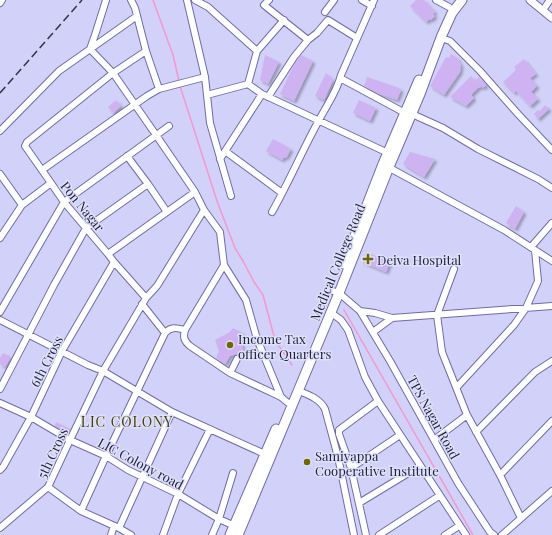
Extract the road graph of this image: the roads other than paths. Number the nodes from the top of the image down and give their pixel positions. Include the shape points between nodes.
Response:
1 (2, 0) edge
2 (106, 0) edge
3 (131, 0) edge
4 (187, 0) edge
5 (195, 0) edge
6 (269, 0) edge
7 (334, 0) edge
8 (362, 0) edge
9 (436, 0) edge
10 (462, 0) edge
11 (530, 0) edge
12 (550, 0) edge
13 (0, 3) edge
14 (373, 3) edge
15 (451, 4) edge
16 (543, 10) junction
17 (325, 12) dead end
18 (137, 16) junction
19 (552, 18) edge
20 (284, 20) junction
21 (357, 38) junction
22 (441, 38) junction
23 (308, 40) junction
24 (90, 49) junction
25 (146, 51) junction
26 (257, 51) junction
27 (113, 73) junction
28 (205, 77) junction
29 (340, 78) junction
30 (248, 84) junction
31 (159, 89) junction
32 (207, 95) junction
33 (265, 95) junction
34 (135, 103) junction
35 (408, 114) junction
36 (318, 121) junction
37 (169, 126) dead end
38 (0, 131) edge
39 (156, 135) junction
40 (552, 150) edge
41 (225, 151) junction
42 (388, 153) junction
43 (127, 156) junction
44 (220, 159) junction
45 (386, 166) junction
46 (42, 170) junction
47 (0, 174) edge
48 (51, 184) junction
49 (148, 184) junction
50 (552, 188) edge
51 (195, 192) junction
52 (282, 193) junction
53 (231, 196) dead end
54 (64, 202) junction
55 (22, 205) junction
56 (204, 210) junction
57 (167, 212) junction
58 (272, 212) dead end
59 (552, 223) edge
60 (86, 228) junction
61 (0, 238) edge
62 (533, 249) junction
63 (108, 254) junction
64 (552, 261) edge
65 (114, 262) junction
66 (224, 265) junction
67 (454, 268) dead end
68 (335, 295) junction
69 (146, 298) junction
70 (142, 304) junction
71 (552, 306) edge
72 (526, 308) junction
73 (330, 309) junction
74 (360, 311) junction
75 (0, 312) edge
76 (437, 315) junction
77 (392, 318) junction
78 (0, 320) edge
79 (184, 330) junction
80 (165, 332) junction
81 (372, 332) junction
82 (28, 334) junction
83 (62, 352) junction
84 (237, 359) dead end
85 (552, 361) edge
86 (103, 370) junction
87 (230, 373) junction
88 (457, 387) junction
89 (0, 389) edge
90 (299, 390) junction
91 (137, 392) junction
92 (284, 399) junction
93 (378, 401) junction
94 (0, 402) edge
95 (172, 412) junction
96 (467, 416) junction
97 (31, 417) junction
98 (552, 421) edge
99 (210, 429) junction
100 (476, 432) junction
101 (400, 436) junction
102 (70, 440) junction
103 (434, 440) junction
104 (106, 456) junction
105 (268, 456) junction
106 (420, 466) junction
107 (351, 468) junction
108 (0, 470) edge
109 (233, 473) dead end
110 (500, 475) junction
111 (142, 476) junction
112 (48, 487) junction
113 (552, 491) edge
114 (178, 494) junction
115 (439, 496) junction
116 (359, 503) junction
117 (81, 512) junction
118 (521, 518) junction
119 (219, 519) junction
120 (459, 526) junction
121 (0, 528) edge
122 (117, 528) junction
123 (237, 530) edge
124 (111, 535) edge
125 (131, 535) edge
126 (163, 535) edge
127 (212, 535) edge
128 (230, 535) edge
129 (354, 535) edge
130 (366, 535) edge
131 (379, 535) edge
132 (445, 535) edge
133 (466, 535) edge
134 (494, 535) edge
135 (502, 535) edge

1 - 13 street
2 - 24 street
3 - 18 street
4 - 28 street
5 - 26 street via 208,7
6 - 20 street via 264,5
7 - 17 street
8 - 14 street
9 - 15 street
10 - 22 main road, Medical College Road via 452,13
11 - 16 street
12 - 16 street
14 - 21 street
15 - 35 main road, Medical College Road via 437,32
16 - 19 street
18 - 24 street
18 - 25 street
20 - 23 street
20 - 26 street
21 - 23 street via 328,20
21 - 29 street
22 - 35 main road, Medical College Road
22 - 40 street via 450,41 480,70
23 - 33 street
24 - 27 street
24 - 38 street via 59,71
25 - 27 street
25 - 31 street
26 - 30 street
27 - 34 street
27 - 46 street via 27,142 27,150
28 - 31 street
28 - 32 street
29 - 35 street
29 - 36 street
30 - 32 street
30 - 33 street
31 - 34 street
32 - 44 street via 210,122
33 - 36 street
33 - 41 street
34 - 39 street
34 - 46 street
35 - 42 main road, Medical College Road
35 - 45 main road, Medical College Road
35 - 50 street via 443,128
36 - 42 street
36 - 52 street
37 - 39 street
39 - 43 street
39 - 51 street
41 - 44 street
41 - 52 street
42 - 45 main road, Medical College Road
43 - 49 street
43 - 54 street
44 - 53 street
45 - 62 street via 504,230
45 - 68 main road, Medical College Road
46 - 48 street
47 - 55 street
48 - 54 street, Pon Nagar
48 - 55 street, Pon Nagar
49 - 57 street
49 - 60 street
51 - 56 street
51 - 57 street
52 - 58 street
54 - 60 street, Pon Nagar
54 - 75 street
55 - 61 street
56 - 66 street via 220,232
56 - 69 street, 5th Cross via 157,286
57 - 63 street
59 - 62 street
60 - 63 street, Pon Nagar
60 - 82 street
62 - 64 street
62 - 72 street via 538,281
63 - 65 street, Pon Nagar
65 - 69 street, Pon Nagar
65 - 83 street, 6th Cross
66 - 79 street
66 - 92 street via 246,300 258,339
67 - 76 street
68 - 73 main road, Medical College Road
68 - 74 street, TPS Nagar Road
69 - 70 street, 5th Cross
70 - 80 street
70 - 86 street, 5th Cross
71 - 72 street
72 - 76 street
72 - 88 street via 514,325
73 - 90 main road, Medical College Road
73 - 92 main road, Medical College Road
73 - 93 street via 348,330 365,376
74 - 77 street
74 - 81 street, TPS Nagar Road
76 - 77 street
76 - 88 street via 442,352
77 - 81 street
78 - 82 street
79 - 80 street via 174,327
79 - 87 street via 186,342
80 - 91 street
81 - 103 street, TPS Nagar Road
82 - 83 street
82 - 89 street
83 - 86 street
83 - 97 street, 6th Cross
84 - 87 street
85 - 100 street via 535,372
86 - 91 street
86 - 102 street, 5th Cross
87 - 92 street
88 - 96 street
90 - 105 main road, Medical College Road
90 - 129 street via 312,396 325,409
91 - 95 street
91 - 104 street
92 - 105 main road, Medical College Road
93 - 101 street
93 - 107 street via 339,430
94 - 97 street, LIC Colony road
95 - 99 street
95 - 111 street
96 - 100 street
96 - 103 street
97 - 102 street, LIC Colony road
97 - 108 street, 6th Cross
98 - 110 street
99 - 105 street
99 - 114 street
100 - 110 street
101 - 106 street
101 - 107 street
102 - 104 street, LIC Colony road
102 - 112 street, 5th Cross
103 - 134 street, TPS Nagar Road via 458,483
104 - 111 street, LIC Colony road
104 - 117 street
105 - 123 main road, Medical College Road
106 - 115 street
106 - 116 street
107 - 116 street
109 - 119 street
110 - 118 street
111 - 114 street, LIC Colony road
111 - 122 street
112 - 117 street
112 - 121 street, 5th Cross
113 - 118 street
114 - 119 street, LIC Colony road
114 - 126 street
115 - 120 street
115 - 131 street
116 - 130 street
117 - 122 street
118 - 135 street
119 - 123 street, LIC Colony road
119 - 127 street
120 - 132 street
120 - 133 street
122 - 124 street
122 - 125 street
123 - 128 main road, Medical College Road

